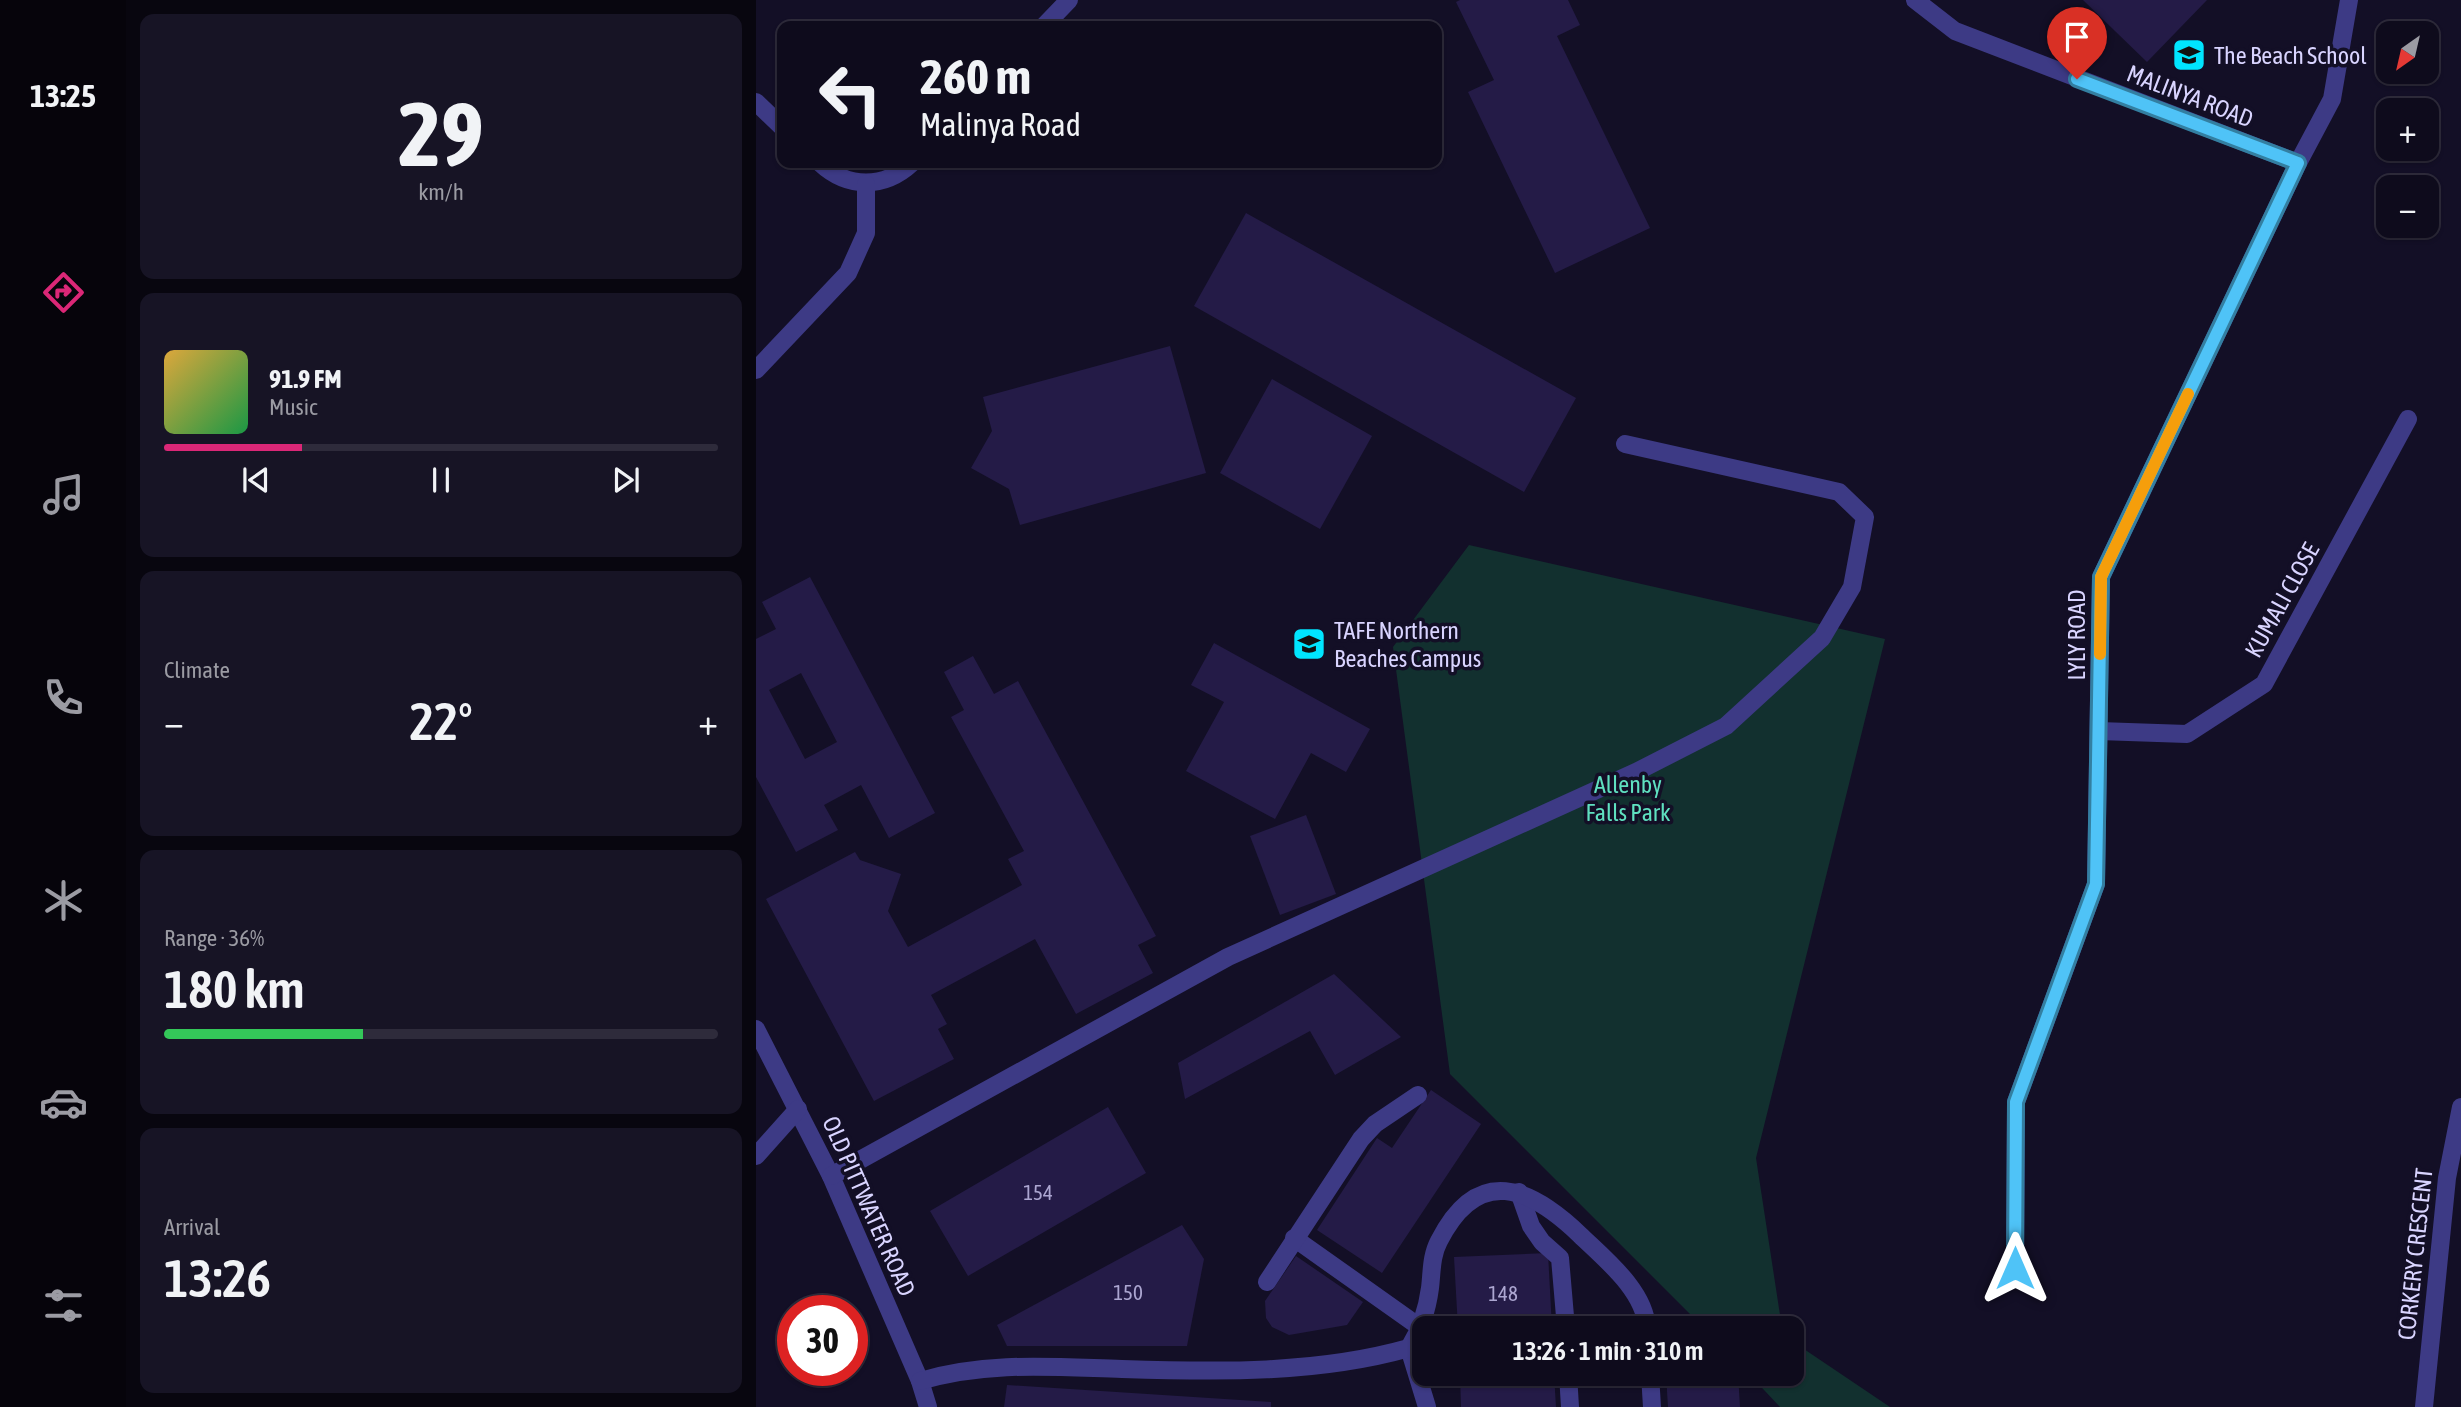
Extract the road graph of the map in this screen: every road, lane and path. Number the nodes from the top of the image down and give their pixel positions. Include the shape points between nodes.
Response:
1 (1069, 0) edge
2 (1915, 0) edge
3 (2349, 0) edge
4 (1049, 21) edge
5 (756, 102) edge
6 (777, 122) edge
7 (2298, 163) junction
8 (827, 168) edge
9 (906, 168) edge
10 (866, 184) junction
11 (756, 370) edge
12 (2408, 419) dead end
13 (1625, 444) dead end
14 (2099, 732) junction
15 (756, 1029) edge
16 (1418, 1095) dead end
17 (2461, 1107) edge
18 (798, 1110) junction
19 (756, 1156) edge
20 (831, 1176) junction
21 (1519, 1192) junction
22 (1294, 1238) junction
23 (2015, 1268) dead end
24 (1267, 1282) dead end
25 (1423, 1316) edge
26 (1565, 1316) edge
27 (1646, 1316) edge
28 (1412, 1322) edge
29 (1412, 1343) edge
30 (1409, 1348) junction
31 (920, 1381) junction
32 (1569, 1386) edge
33 (1651, 1386) edge
34 (928, 1407) edge
35 (1427, 1407) edge
36 (1570, 1407) edge
37 (1652, 1407) edge
38 (2424, 1407) edge

1 - 4 street
2 - 7 street, MALINYA ROAD via 1955,32
3 - 7 street, LYLY ROAD via 2332,99
5 - 6 street
7 - 14 street, LYLY ROAD via 2101,577
8 - 10 street via 848,182
9 - 10 street via 896,177
10 - 11 street via 866,233 848,273
12 - 14 street, KUMALI CLOSE via 2264,684 2187,734
13 - 20 street via 1839,492 1865,517 1852,587 1822,638 1767,690 1726,726 1228,957
14 - 23 street, LYLY ROAD via 2096,884 2016,1102
15 - 18 street, OLD PITTWATER ROAD
16 - 22 street via 1361,1139
17 - 38 street, CORKERY CRESCENT via 2447,1178
18 - 19 street
18 - 20 street, OLD PITTWATER ROAD
20 - 31 street, OLD PITTWATER ROAD
21 - 25 street via 1481,1196 1463,1208 1439,1241
21 - 26 street via 1531,1226 1560,1258
21 - 27 street via 1559,1215 1599,1253 1637,1296
22 - 24 street
22 - 28 street
29 - 30 street
30 - 31 street via 1299,1367 1195,1371 1001,1365
30 - 35 street
31 - 34 street, OLD PITTWATER ROAD
32 - 36 street
33 - 37 street

